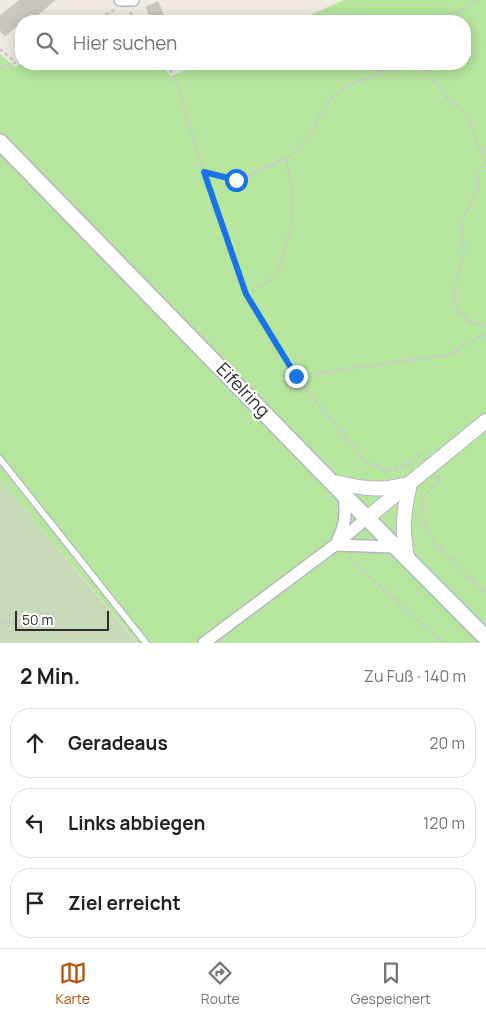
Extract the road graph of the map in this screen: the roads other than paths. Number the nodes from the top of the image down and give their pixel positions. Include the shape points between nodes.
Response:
1 (0, 142) edge
2 (486, 421) edge
3 (0, 459) edge
4 (330, 481) junction
5 (410, 484) junction
6 (344, 495) junction
7 (367, 518) junction
8 (335, 545) junction
9 (395, 547) junction
10 (407, 559) junction
11 (486, 638) edge
12 (146, 643) edge
13 (204, 643) edge

1 - 4 main road, Eifelring
2 - 5 street
3 - 12 lane
4 - 5 street via 373,489
4 - 6 main road, Eifelring
5 - 7 street
5 - 10 street via 403,514
6 - 7 main road, Eifelring
6 - 8 street via 344,527
7 - 8 street
7 - 9 main road, Eifelring
8 - 9 street
8 - 13 street
9 - 10 main road, Eifelring
10 - 11 main road, Eifelring

